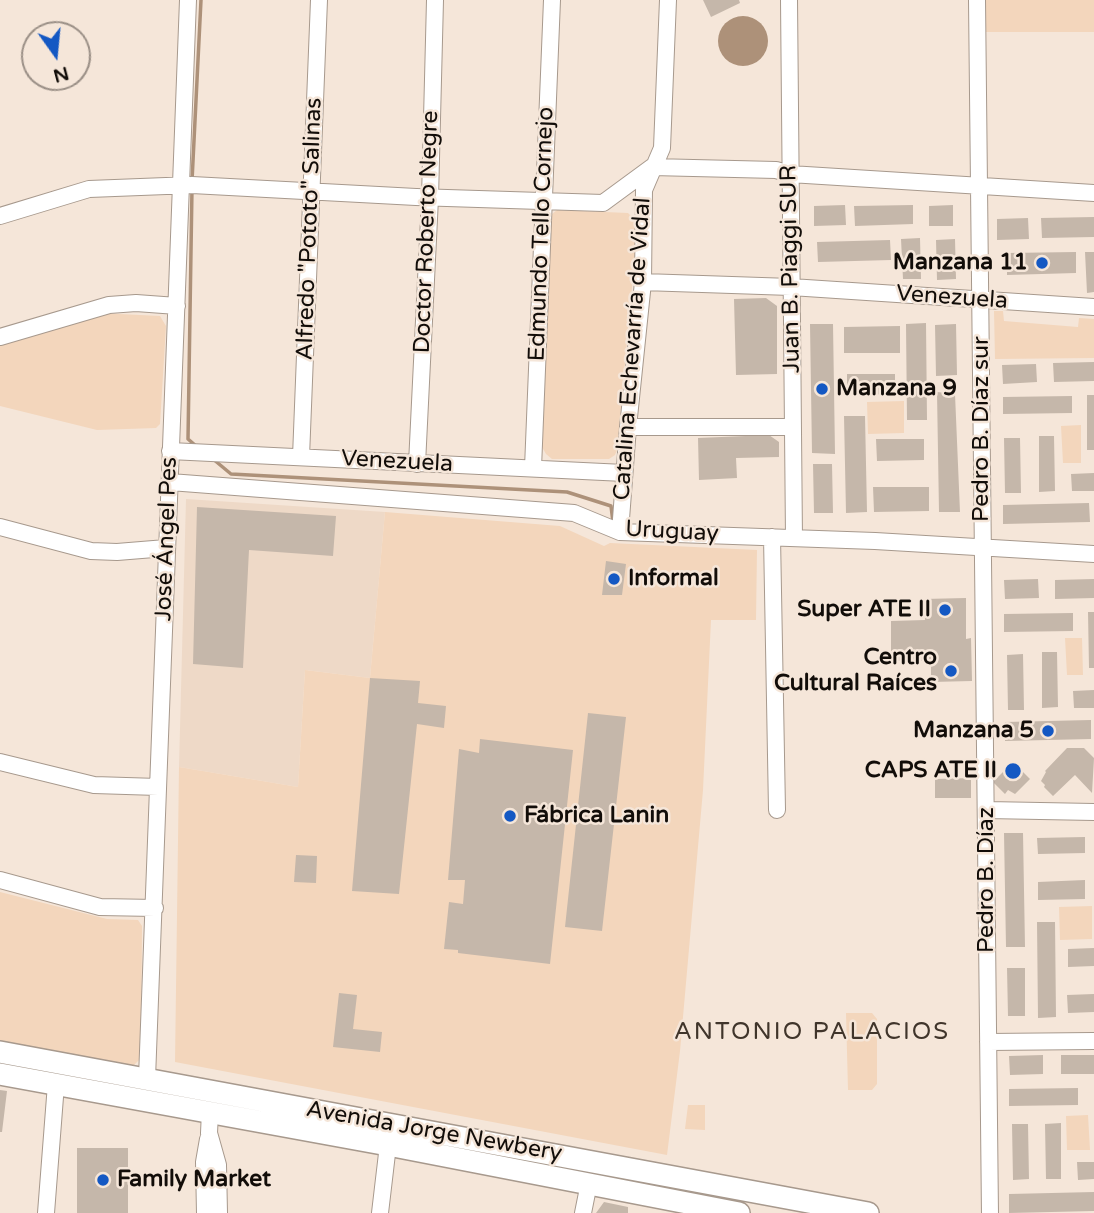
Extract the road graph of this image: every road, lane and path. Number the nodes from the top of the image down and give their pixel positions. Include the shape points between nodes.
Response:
1 (188, 0) edge
2 (318, 0) edge
3 (435, 0) edge
4 (552, 0) edge
5 (668, 0) edge
6 (789, 0) edge
7 (977, 0) edge
8 (652, 167) junction
9 (790, 174) junction
10 (978, 184) junction
11 (179, 187) junction
12 (312, 193) junction
13 (1094, 193) edge
14 (430, 198) junction
15 (544, 203) junction
16 (0, 216) edge
17 (643, 282) junction
18 (791, 287) junction
19 (981, 300) junction
20 (177, 306) junction
21 (1094, 307) edge
22 (0, 337) edge
23 (792, 426) junction
24 (628, 427) junction
25 (170, 451) junction
26 (301, 457) junction
27 (416, 464) junction
28 (533, 468) junction
29 (624, 473) junction
30 (170, 482) junction
31 (0, 527) edge
32 (620, 532) junction
33 (772, 537) junction
34 (794, 538) junction
35 (982, 547) junction
36 (166, 548) junction
37 (1094, 554) edge
38 (0, 762) edge
39 (158, 787) junction
40 (777, 810) dead end
41 (987, 810) junction
42 (1094, 812) edge
43 (0, 880) edge
44 (155, 908) junction
45 (1094, 1041) edge
46 (988, 1042) junction
47 (0, 1052) edge
48 (0, 1074) edge
49 (147, 1078) junction
50 (56, 1084) junction
51 (210, 1112) junction
52 (209, 1133) junction
53 (388, 1145) junction
54 (589, 1183) junction
55 (47, 1213) edge
56 (205, 1213) edge
57 (219, 1213) edge
58 (380, 1213) edge
59 (583, 1213) edge
60 (739, 1213) edge
61 (868, 1213) edge
62 (990, 1213) edge

1 - 11 street, José Ángel Pes
2 - 12 street, Alfredo "Pototo" Salinas
3 - 14 street, Doctor Roberto Negre
4 - 15 street, Edmundo Tello Cornejo
5 - 8 street, Catalina Echevarría de Vidal via 662,148
6 - 9 street, Juan B. Piaggi SUR
7 - 10 street
8 - 9 street
8 - 15 street via 604,203
8 - 17 street, Catalina Echevarría de Vidal via 644,190
9 - 10 street
9 - 18 street, Juan B. Piaggi SUR
10 - 13 street
10 - 19 street, Pedro B. Díaz sur
11 - 12 street
11 - 16 street via 89,189
11 - 20 street, José Ángel Pes
12 - 14 street
12 - 26 street, Alfredo "Pototo" Salinas
14 - 15 street
14 - 27 street, Doctor Roberto Negre
15 - 28 street, Edmundo Tello Cornejo
17 - 18 street, Venezuela
17 - 24 street, Catalina Echevarría de Vidal
18 - 19 street, Venezuela
18 - 23 street, Juan B. Piaggi SUR
19 - 21 street, Venezuela
19 - 35 street, Pedro B. Díaz sur
20 - 22 street via 109,305
20 - 25 street, José Ángel Pes
23 - 24 street
23 - 34 street, Juan B. Piaggi SUR
24 - 29 street, Catalina Echevarría de Vidal
25 - 26 street, Venezuela
25 - 30 street, José Ángel Pes
26 - 27 street, Venezuela
27 - 28 street, Venezuela
28 - 29 street, Venezuela
29 - 32 street, Catalina Echevarría de Vidal
30 - 32 street, Uruguay via 574,513
30 - 36 street, José Ángel Pes
31 - 36 street via 91,551
32 - 33 street, Uruguay
33 - 34 street, Uruguay
33 - 40 street
34 - 35 street, Uruguay
35 - 37 street, Uruguay
35 - 41 street, Pedro B. Díaz
36 - 39 street, José Ángel Pes
38 - 39 street via 94,785
39 - 44 street, José Ángel Pes
41 - 42 street
41 - 46 street, Pedro B. Díaz
43 - 44 street via 100,907
44 - 49 street, José Ángel Pes
45 - 46 street
46 - 62 street, Pedro B. Díaz
47 - 49 main road, Avenida Jorge Newbery
48 - 50 main road, Avenida Jorge Newbery
49 - 61 main road, Avenida Jorge Newbery
50 - 51 main road, Avenida Jorge Newbery
50 - 55 street
51 - 52 street
51 - 53 main road, Avenida Jorge Newbery
52 - 56 street via 204,1162
52 - 57 street via 218,1165
53 - 54 main road, Avenida Jorge Newbery
53 - 58 street
54 - 59 street
54 - 60 main road, Avenida Jorge Newbery

